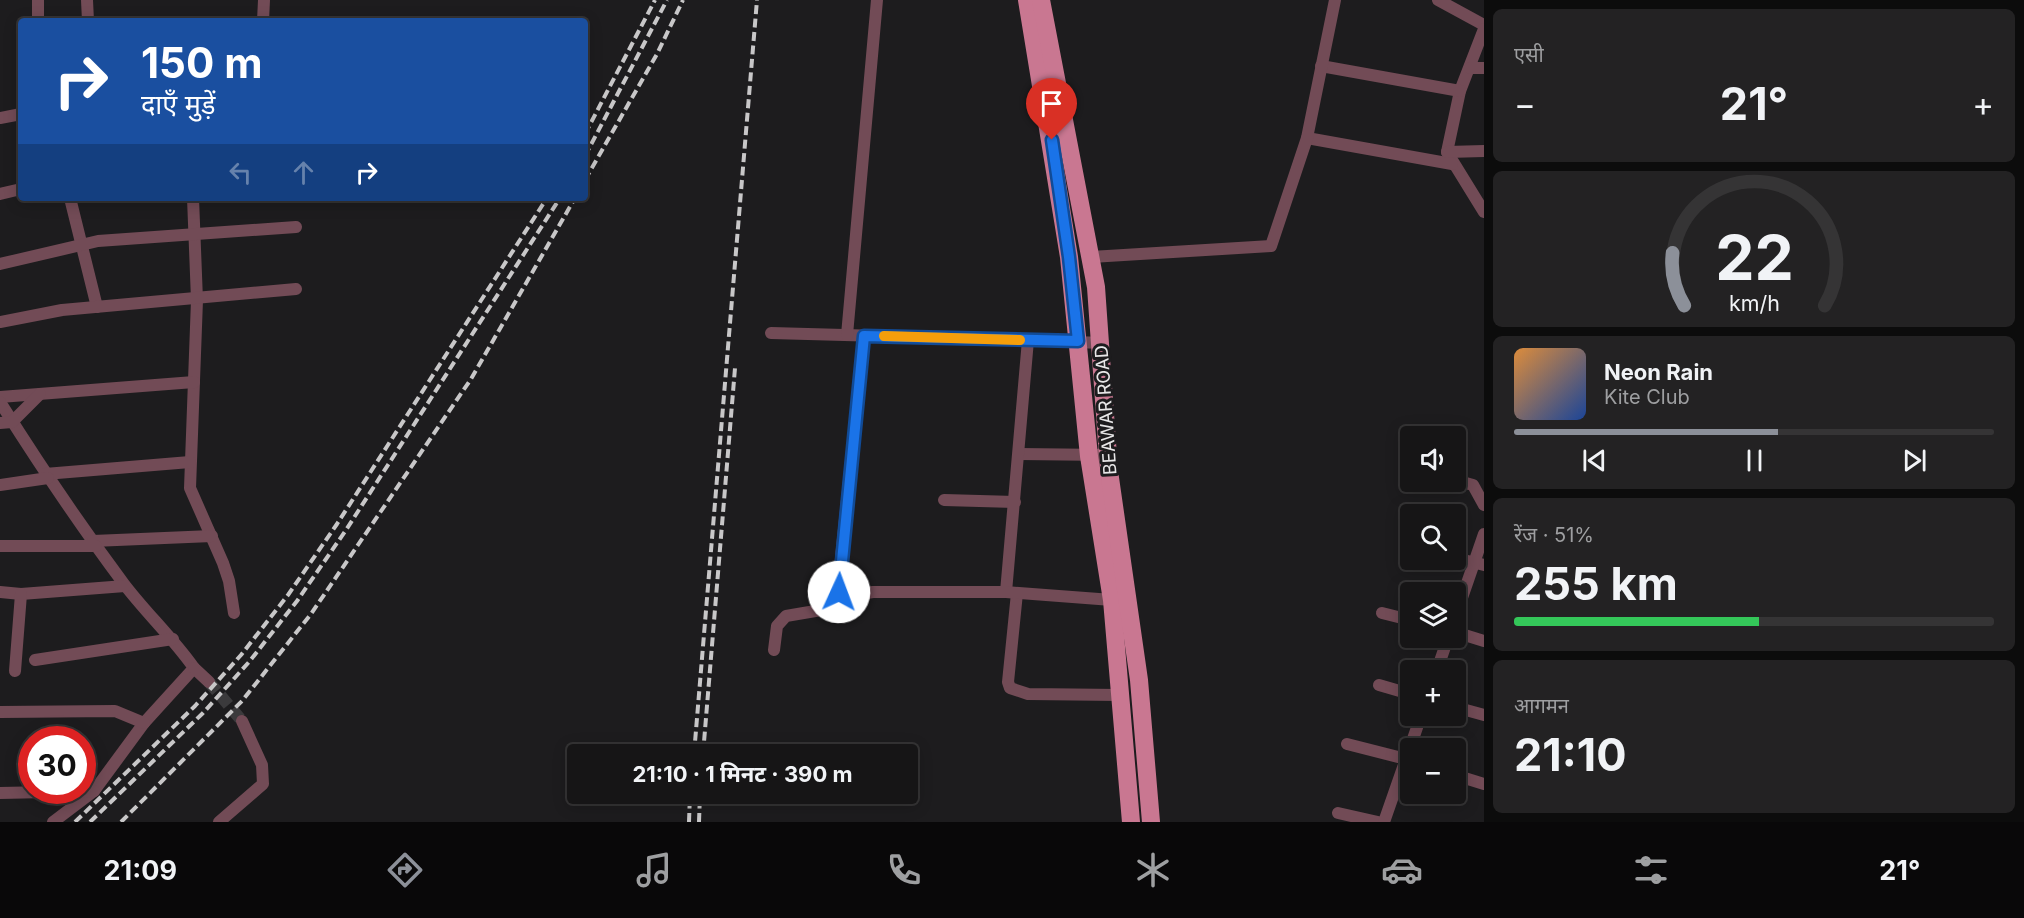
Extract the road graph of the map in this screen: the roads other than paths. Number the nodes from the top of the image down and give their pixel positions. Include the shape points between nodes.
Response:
1 (38, 0) edge
2 (87, 0) edge
3 (264, 0) edge
4 (877, 0) edge
5 (1027, 0) edge
6 (1041, 0) edge
7 (1335, 0) edge
8 (1438, 0) edge
9 (38, 18) edge
10 (88, 18) edge
11 (263, 18) edge
12 (1484, 27) edge
13 (1321, 66) junction
14 (1470, 68) junction
15 (1484, 68) edge
16 (1460, 91) junction
17 (18, 115) edge
18 (0, 118) edge
19 (1306, 138) junction
20 (1484, 151) edge
21 (1450, 158) junction
22 (18, 190) edge
23 (0, 194) edge
24 (71, 201) edge
25 (193, 201) edge
26 (1484, 212) edge
27 (296, 227) dead end
28 (194, 233) junction
29 (82, 244) junction
30 (1091, 257) junction
31 (0, 264) edge
32 (296, 289) dead end
33 (196, 300) junction
34 (97, 307) junction
35 (0, 322) edge
36 (771, 333) dead end
37 (847, 335) junction
38 (864, 336) junction
39 (1028, 340) junction
40 (1078, 341) junction
41 (1101, 343) junction
42 (194, 382) junction
43 (40, 394) junction
44 (0, 397) edge
45 (0, 402) edge
46 (6, 422) edge
47 (1019, 454) junction
48 (1108, 455) junction
49 (1089, 456) junction
50 (190, 462) junction
51 (47, 476) junction
52 (1466, 483) edge
53 (0, 485) edge
54 (944, 500) dead end
55 (1015, 502) junction
56 (1484, 505) edge
57 (1484, 534) edge
58 (212, 536) junction
59 (95, 544) junction
60 (0, 546) edge
61 (1479, 564) edge
62 (125, 586) junction
63 (0, 592) edge
64 (1012, 592) junction
65 (1466, 593) edge
66 (21, 594) junction
67 (1112, 600) junction
68 (842, 601) junction
69 (234, 613) dead end
70 (1382, 613) dead end
71 (1400, 618) edge
72 (1466, 635) edge
73 (173, 639) junction
74 (1484, 641) edge
75 (774, 650) dead end
76 (34, 660) dead end
77 (194, 668) junction
78 (15, 671) dead end
79 (209, 681) tunnel mouth
80 (1379, 685) dead end
81 (1400, 691) edge
82 (1119, 695) junction
83 (1466, 710) edge
84 (0, 712) edge
85 (1484, 715) edge
86 (242, 721) tunnel mouth
87 (144, 723) junction
88 (1347, 744) dead end
89 (1400, 758) edge
90 (1466, 778) edge
91 (1400, 781) edge
92 (1484, 784) edge
93 (96, 788) edge
94 (18, 793) edge
95 (0, 794) edge
96 (77, 804) edge
97 (1338, 813) dead end
98 (53, 822) edge
99 (219, 822) edge
100 (1131, 822) edge
101 (1151, 822) edge
102 (1378, 822) edge
103 (1384, 822) edge

1 - 9 street
2 - 10 street
3 - 11 street
4 - 37 street
5 - 40 main road, BEAWAR ROAD via 1069,257
6 - 30 main road, BEAWAR ROAD
7 - 13 street
8 - 12 street
12 - 14 street
13 - 16 street
13 - 19 street
14 - 15 street
14 - 16 street
16 - 21 street
17 - 18 street
19 - 21 street
19 - 30 street via 1271,246
20 - 21 street
21 - 26 street
22 - 23 street
24 - 29 street
25 - 28 street
27 - 28 street
28 - 29 street
28 - 33 street
29 - 31 street
29 - 34 street
30 - 41 main road, BEAWAR ROAD
32 - 33 street
33 - 34 street
33 - 42 street
34 - 35 street
36 - 37 street
37 - 38 street
38 - 39 street
38 - 68 street via 839,577
39 - 40 street
39 - 47 street
40 - 41 street
40 - 49 main road, BEAWAR ROAD
41 - 48 main road, BEAWAR ROAD
42 - 43 street
42 - 50 street
43 - 44 street
43 - 46 street
45 - 46 street
46 - 51 street
47 - 49 street
47 - 55 street
48 - 49 street
48 - 101 main road, BEAWAR ROAD via 1139,680
49 - 67 main road, BEAWAR ROAD
50 - 51 street
50 - 58 street via 190,488
51 - 53 street
51 - 59 street
52 - 56 street via 1473,485
54 - 55 street
55 - 64 street
57 - 61 street
58 - 59 street
58 - 69 street via 229,581
59 - 60 street
59 - 62 street
61 - 65 street
62 - 66 street
62 - 73 street
63 - 66 street
64 - 67 street
64 - 68 street via 873,592
64 - 82 street via 1010,688 1028,694
66 - 78 street
67 - 82 main road, BEAWAR ROAD
68 - 75 street via 833,608 780,621
70 - 71 street
72 - 74 street
73 - 76 street
73 - 77 street
77 - 79 street
77 - 87 street
80 - 81 street
82 - 100 main road, BEAWAR ROAD
83 - 85 street
84 - 87 street via 116,711
86 - 99 street via 262,765 263,784
87 - 93 street
88 - 89 street
90 - 92 street
91 - 103 street
94 - 95 street
96 - 98 street
97 - 102 street

